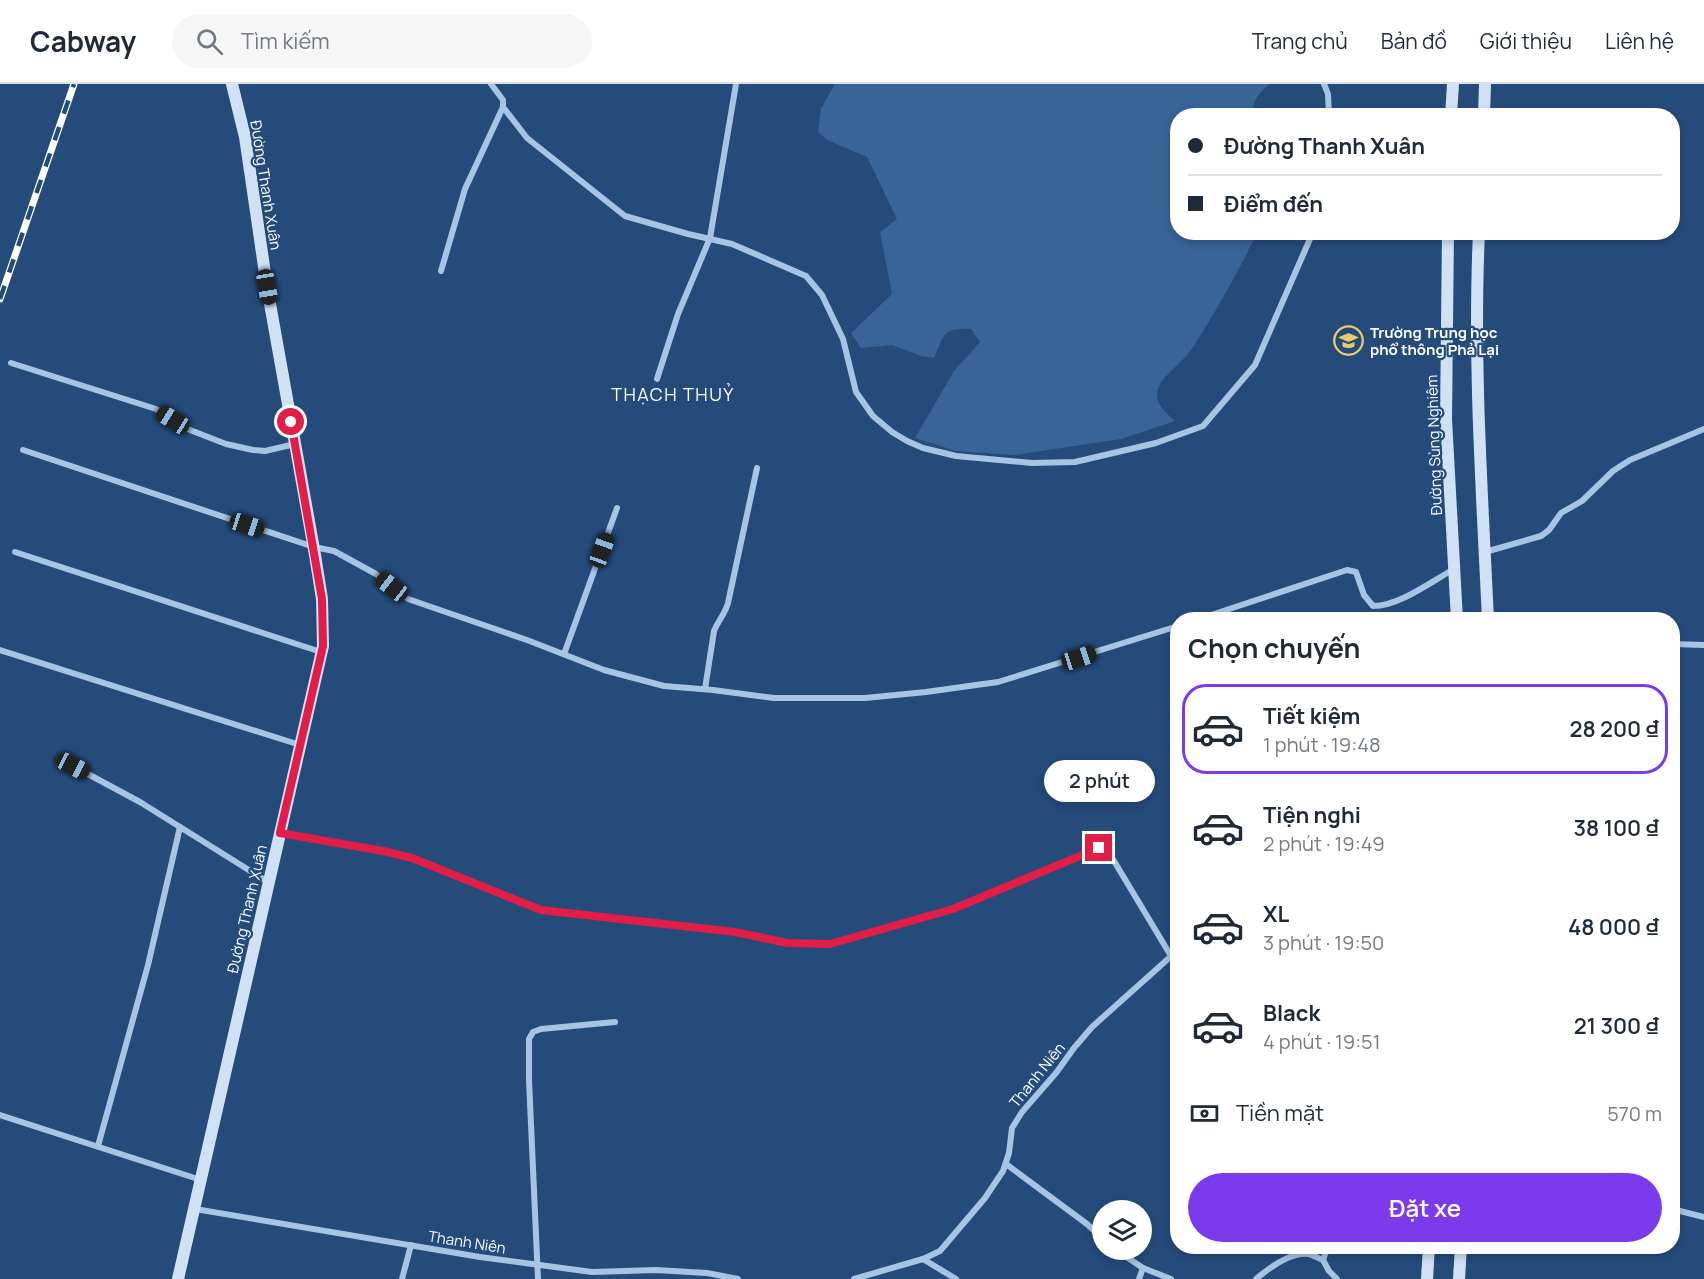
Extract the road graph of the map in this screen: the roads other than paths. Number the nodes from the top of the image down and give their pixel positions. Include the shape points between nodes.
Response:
1 (232, 84) edge
2 (491, 84) edge
3 (736, 84) edge
4 (1324, 84) edge
5 (1453, 84) edge
6 (1485, 84) edge
7 (503, 107) junction
8 (1329, 108) edge
9 (1452, 108) edge
10 (1484, 108) edge
11 (710, 238) junction
12 (1310, 240) edge
13 (1448, 240) edge
14 (1479, 240) edge
15 (441, 271) dead end
16 (11, 363) dead end
17 (657, 379) dead end
18 (1704, 429) edge
19 (295, 444) junction
20 (23, 450) dead end
21 (757, 468) dead end
22 (616, 508) dead end
23 (314, 548) junction
24 (15, 552) dead end
25 (1485, 552) junction
26 (1455, 569) junction
27 (1220, 612) edge
28 (1457, 612) edge
29 (1488, 612) edge
30 (1170, 628) edge
31 (1680, 644) edge
32 (1704, 645) edge
33 (0, 650) edge
34 (322, 652) junction
35 (564, 654) junction
36 (705, 689) junction
37 (301, 745) junction
38 (73, 766) dead end
39 (180, 827) junction
40 (280, 833) junction
41 (268, 882) junction
42 (1170, 954) edge
43 (1170, 957) edge
44 (615, 1022) dead end
45 (0, 1115) edge
46 (98, 1146) junction
47 (1006, 1164) junction
48 (201, 1180) junction
49 (195, 1209) junction
50 (1680, 1211) edge
51 (1704, 1216) edge
52 (1092, 1229) edge
53 (411, 1245) junction
54 (1325, 1254) edge
55 (1429, 1254) edge
56 (1461, 1254) edge
57 (923, 1260) junction
58 (1131, 1260) edge
59 (1323, 1260) junction
60 (538, 1265) junction
61 (1143, 1268) junction
62 (612, 1272) junction
63 (178, 1279) edge
64 (402, 1279) edge
65 (538, 1279) edge
66 (615, 1279) edge
67 (738, 1279) edge
68 (854, 1279) edge
69 (956, 1279) edge
70 (1138, 1279) edge
71 (1171, 1279) edge
72 (1256, 1279) edge
73 (1337, 1279) edge
74 (1427, 1279) edge
75 (1460, 1279) edge

1 - 19 street, Đường Thanh Xuân via 245,137
2 - 7 street via 504,100
3 - 11 street
4 - 8 street
5 - 9 street
6 - 10 street
7 - 11 street via 527,138 625,216
7 - 15 street via 465,189
11 - 12 street via 806,276 822,295 843,339 856,392 873,416 892,432 923,448 956,456 1032,463 1075,462 1122,452 1203,426 1255,365
11 - 17 street via 678,314
13 - 26 street, Đường Sùng Nghiêm via 1446,419
14 - 25 street via 1477,344
16 - 19 street via 156,410 190,430 226,444 265,452
18 - 25 street via 1613,471 1582,501 1561,513 1541,536
19 - 23 street, Đường Thanh Xuân
20 - 23 street
21 - 36 street via 726,612 714,631
22 - 35 street
23 - 34 street, Đường Thanh Xuân via 322,599
23 - 35 street via 334,551 376,574 408,599
24 - 34 street
25 - 29 street
26 - 27 street via 1382,606 1373,606 1364,595 1356,572 1347,570
26 - 28 street, Đường Sùng Nghiêm
30 - 36 street via 998,682 936,691 865,698 774,698
31 - 32 street
33 - 37 street
34 - 37 street, Đường Thanh Xuân
35 - 36 street via 604,670 664,686
37 - 40 street, Đường Thanh Xuân
38 - 39 street
39 - 41 street
39 - 46 street via 148,965
40 - 41 street, Đường Thanh Xuân
40 - 42 street via 412,858 541,910 735,932 787,943 830,944 953,909 1099,848 1111,856
41 - 48 street, Đường Thanh Xuân
43 - 47 street, Thanh Niên via 1092,1027 1022,1112 1012,1128
44 - 60 street via 541,1029 532,1032 529,1039
45 - 46 street
46 - 48 street
47 - 52 street
47 - 57 street, Thanh Niên via 978,1207 940,1251
48 - 49 street, Đường Thanh Xuân
49 - 53 street, Thanh Niên
49 - 63 street, Đường Thanh Xuân
50 - 51 street
53 - 60 street, Thanh Niên
53 - 64 street
54 - 59 street
55 - 74 street
56 - 75 street
57 - 68 street, Thanh Niên
57 - 69 street
58 - 61 street
59 - 72 street via 1308,1254 1289,1257
59 - 73 street
60 - 62 street, Thanh Niên
60 - 65 street
61 - 70 street
61 - 71 street
62 - 66 street
62 - 67 street, Thanh Niên via 678,1271

